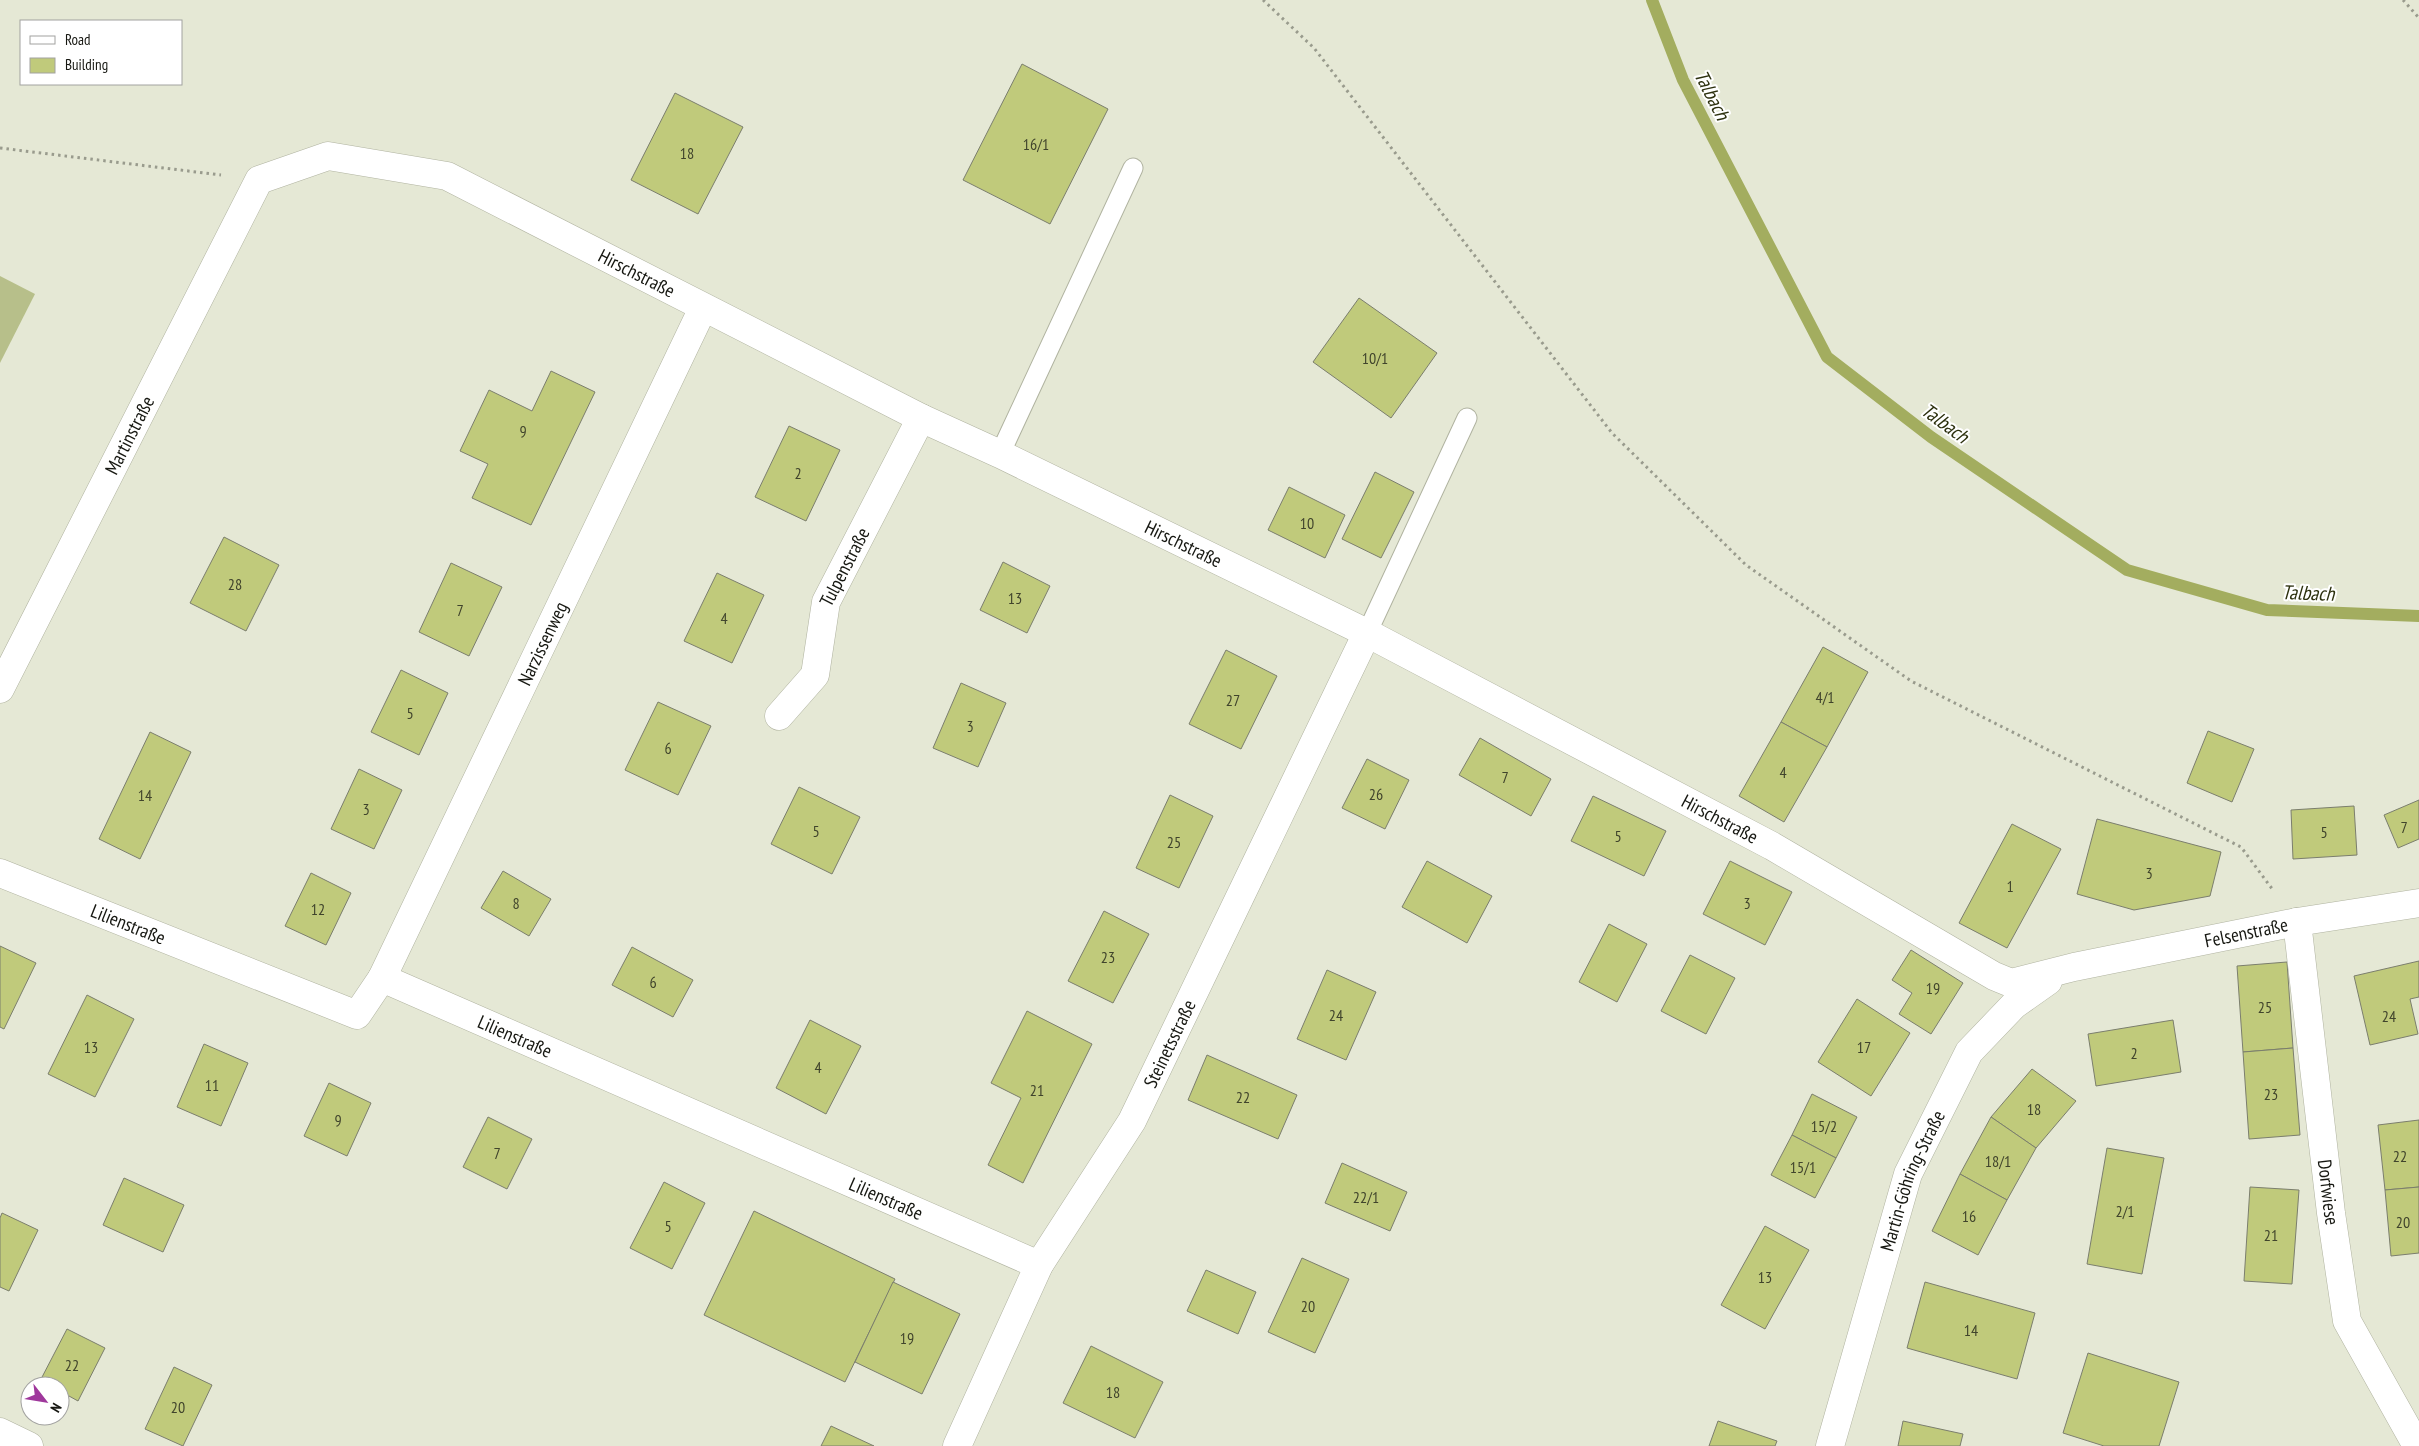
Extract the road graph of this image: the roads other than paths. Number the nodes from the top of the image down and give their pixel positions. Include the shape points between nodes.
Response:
1 (1134, 168) dead end
2 (259, 180) joint
3 (703, 308) junction
4 (921, 418) junction
5 (1467, 418) dead end
6 (1000, 454) junction
7 (1366, 633) junction
8 (0, 689) edge
9 (779, 716) dead end
10 (0, 874) edge
11 (2419, 903) edge
12 (2297, 922) junction
13 (2074, 967) junction
14 (382, 978) junction
15 (1039, 1266) junction
16 (0, 1432) edge
17 (29, 1446) edge
18 (957, 1446) edge
19 (1830, 1446) edge
20 (2417, 1446) edge

1 - 6 lane
2 - 3 street, Hirschstraße via 328,156 447,176
2 - 8 street, Martinstraße
3 - 4 street, Hirschstraße
3 - 14 street, Narzissenweg
4 - 6 street, Hirschstraße
4 - 9 street, Tulpenstraße via 826,602 816,675
5 - 7 lane
6 - 7 street, Hirschstraße
7 - 13 street, Hirschstraße via 1772,846 1994,976 2011,983
7 - 15 street, Steinetsstraße via 1132,1121
10 - 14 street, Lilienstraße via 357,1015
11 - 12 street, Felsenstraße
12 - 13 street, Felsenstraße
12 - 20 street, Dorfwiese via 2347,1321
13 - 19 street, Martin-Göhring-Straße via 2036,988 2014,1005 1969,1052 1908,1174
14 - 15 street, Lilienstraße
15 - 18 street, Steinetsstraße
16 - 17 street

